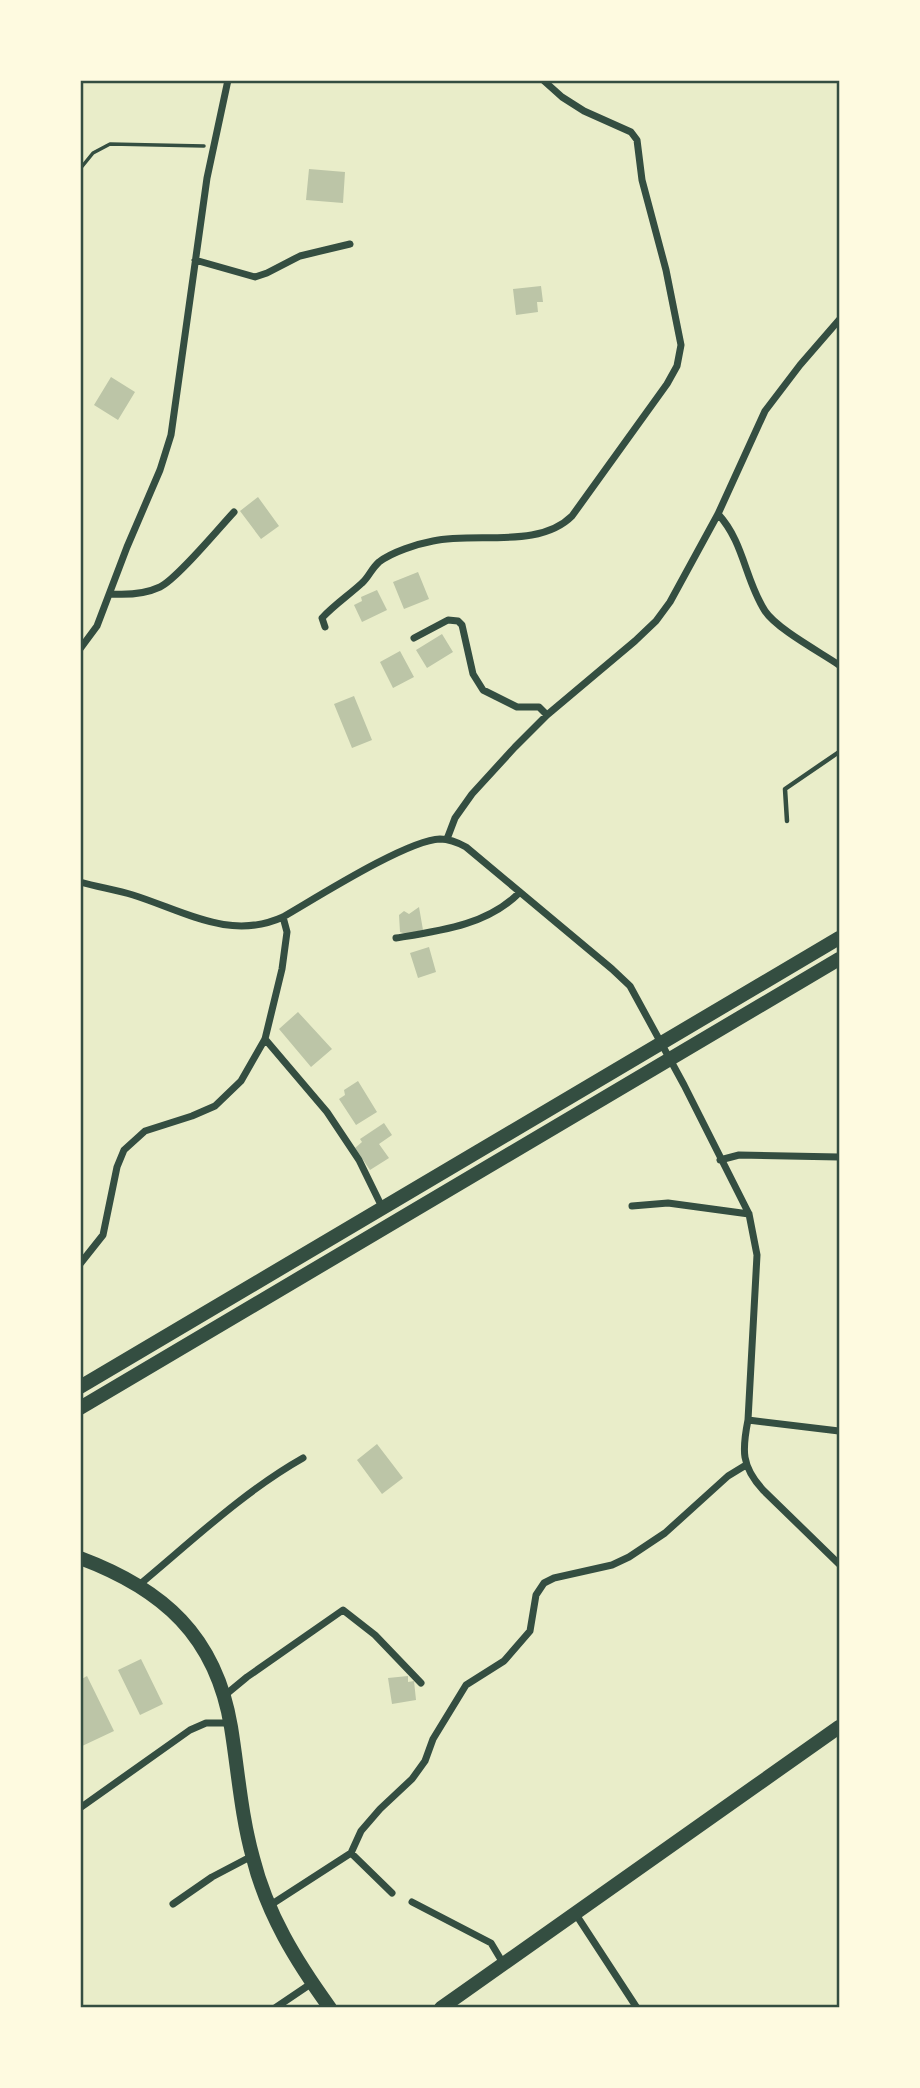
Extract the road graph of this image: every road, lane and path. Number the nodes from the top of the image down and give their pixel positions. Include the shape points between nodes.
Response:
1 (228, 80) edge
2 (543, 80) edge
3 (212, 146) junction
4 (80, 169) edge
5 (350, 244) dead end
6 (195, 260) junction
7 (839, 320) edge
8 (234, 512) dead end
9 (718, 514) junction
10 (111, 594) junction
11 (325, 626) dead end
12 (414, 638) dead end
13 (80, 649) edge
14 (839, 665) edge
15 (547, 715) junction
16 (839, 752) edge
17 (787, 821) dead end
18 (447, 839) junction
19 (80, 882) edge
20 (520, 892) junction
21 (283, 917) junction
22 (396, 938) dead end
23 (839, 938) edge
24 (839, 959) edge
25 (265, 1039) junction
26 (839, 1157) edge
27 (720, 1160) junction
28 (632, 1206) dead end
29 (382, 1207) junction
30 (749, 1214) junction
31 (80, 1264) edge
32 (80, 1387) edge
33 (80, 1408) edge
34 (748, 1420) junction
35 (839, 1432) edge
36 (303, 1458) dead end
37 (746, 1465) junction
38 (80, 1558) edge
39 (839, 1564) edge
40 (139, 1585) junction
41 (421, 1683) dead end
42 (223, 1696) junction
43 (231, 1724) junction
44 (839, 1727) edge
45 (80, 1808) edge
46 (351, 1853) junction
47 (252, 1856) junction
48 (392, 1893) dead end
49 (412, 1902) dead end
50 (173, 1904) dead end
51 (269, 1906) junction
52 (574, 1912) junction
53 (503, 1963) junction
54 (312, 1983) junction
55 (275, 2007) edge
56 (330, 2007) edge
57 (441, 2007) edge
58 (637, 2007) edge

1 - 3 street
2 - 11 street via 562,97 631,132 637,140 642,180 681,345 677,366 562,526 540,534 435,540 381,560 366,580 322,618
3 - 4 path via 110,144 93,153
3 - 6 street
5 - 6 street via 300,256 255,277
6 - 10 street via 172,435
7 - 9 street via 765,411
8 - 10 street via 160,587
9 - 14 street via 731,528 766,612
9 - 15 street via 656,621
10 - 13 street via 97,626
12 - 15 street via 448,620 458,621 473,674 483,690 517,707 539,708
15 - 18 street via 472,794
16 - 17 lane via 785,789
18 - 20 street via 466,847
18 - 21 street via 408,848
19 - 21 street via 228,926 254,926
20 - 22 street via 503,908 454,929
20 - 27 street via 630,986
21 - 25 street via 287,932 282,968
23 - 29 main road
24 - 33 main road
25 - 29 street via 327,1112 359,1160
25 - 31 street via 241,1082 215,1106 145,1131 124,1150 103,1235
26 - 27 street via 739,1155
27 - 30 street
28 - 30 street via 668,1203
29 - 32 main road
30 - 34 street via 757,1255
34 - 35 street
34 - 37 street via 743,1446
36 - 40 street via 278,1472
37 - 39 street via 763,1490
37 - 46 street via 628,1558 544,1583 536,1595 530,1631 504,1661 466,1685 433,1738 425,1762 361,1831
38 - 40 main road
40 - 42 main road via 181,1617 200,1642
41 - 42 street via 375,1635 343,1610
42 - 43 main road
43 - 45 street via 206,1723 190,1730
43 - 47 main road
44 - 52 main road
46 - 48 street
46 - 51 street
47 - 50 street
47 - 51 main road
49 - 53 street via 491,1943
51 - 54 main road
52 - 53 main road
52 - 58 street
53 - 57 main road
54 - 55 street
54 - 56 main road

